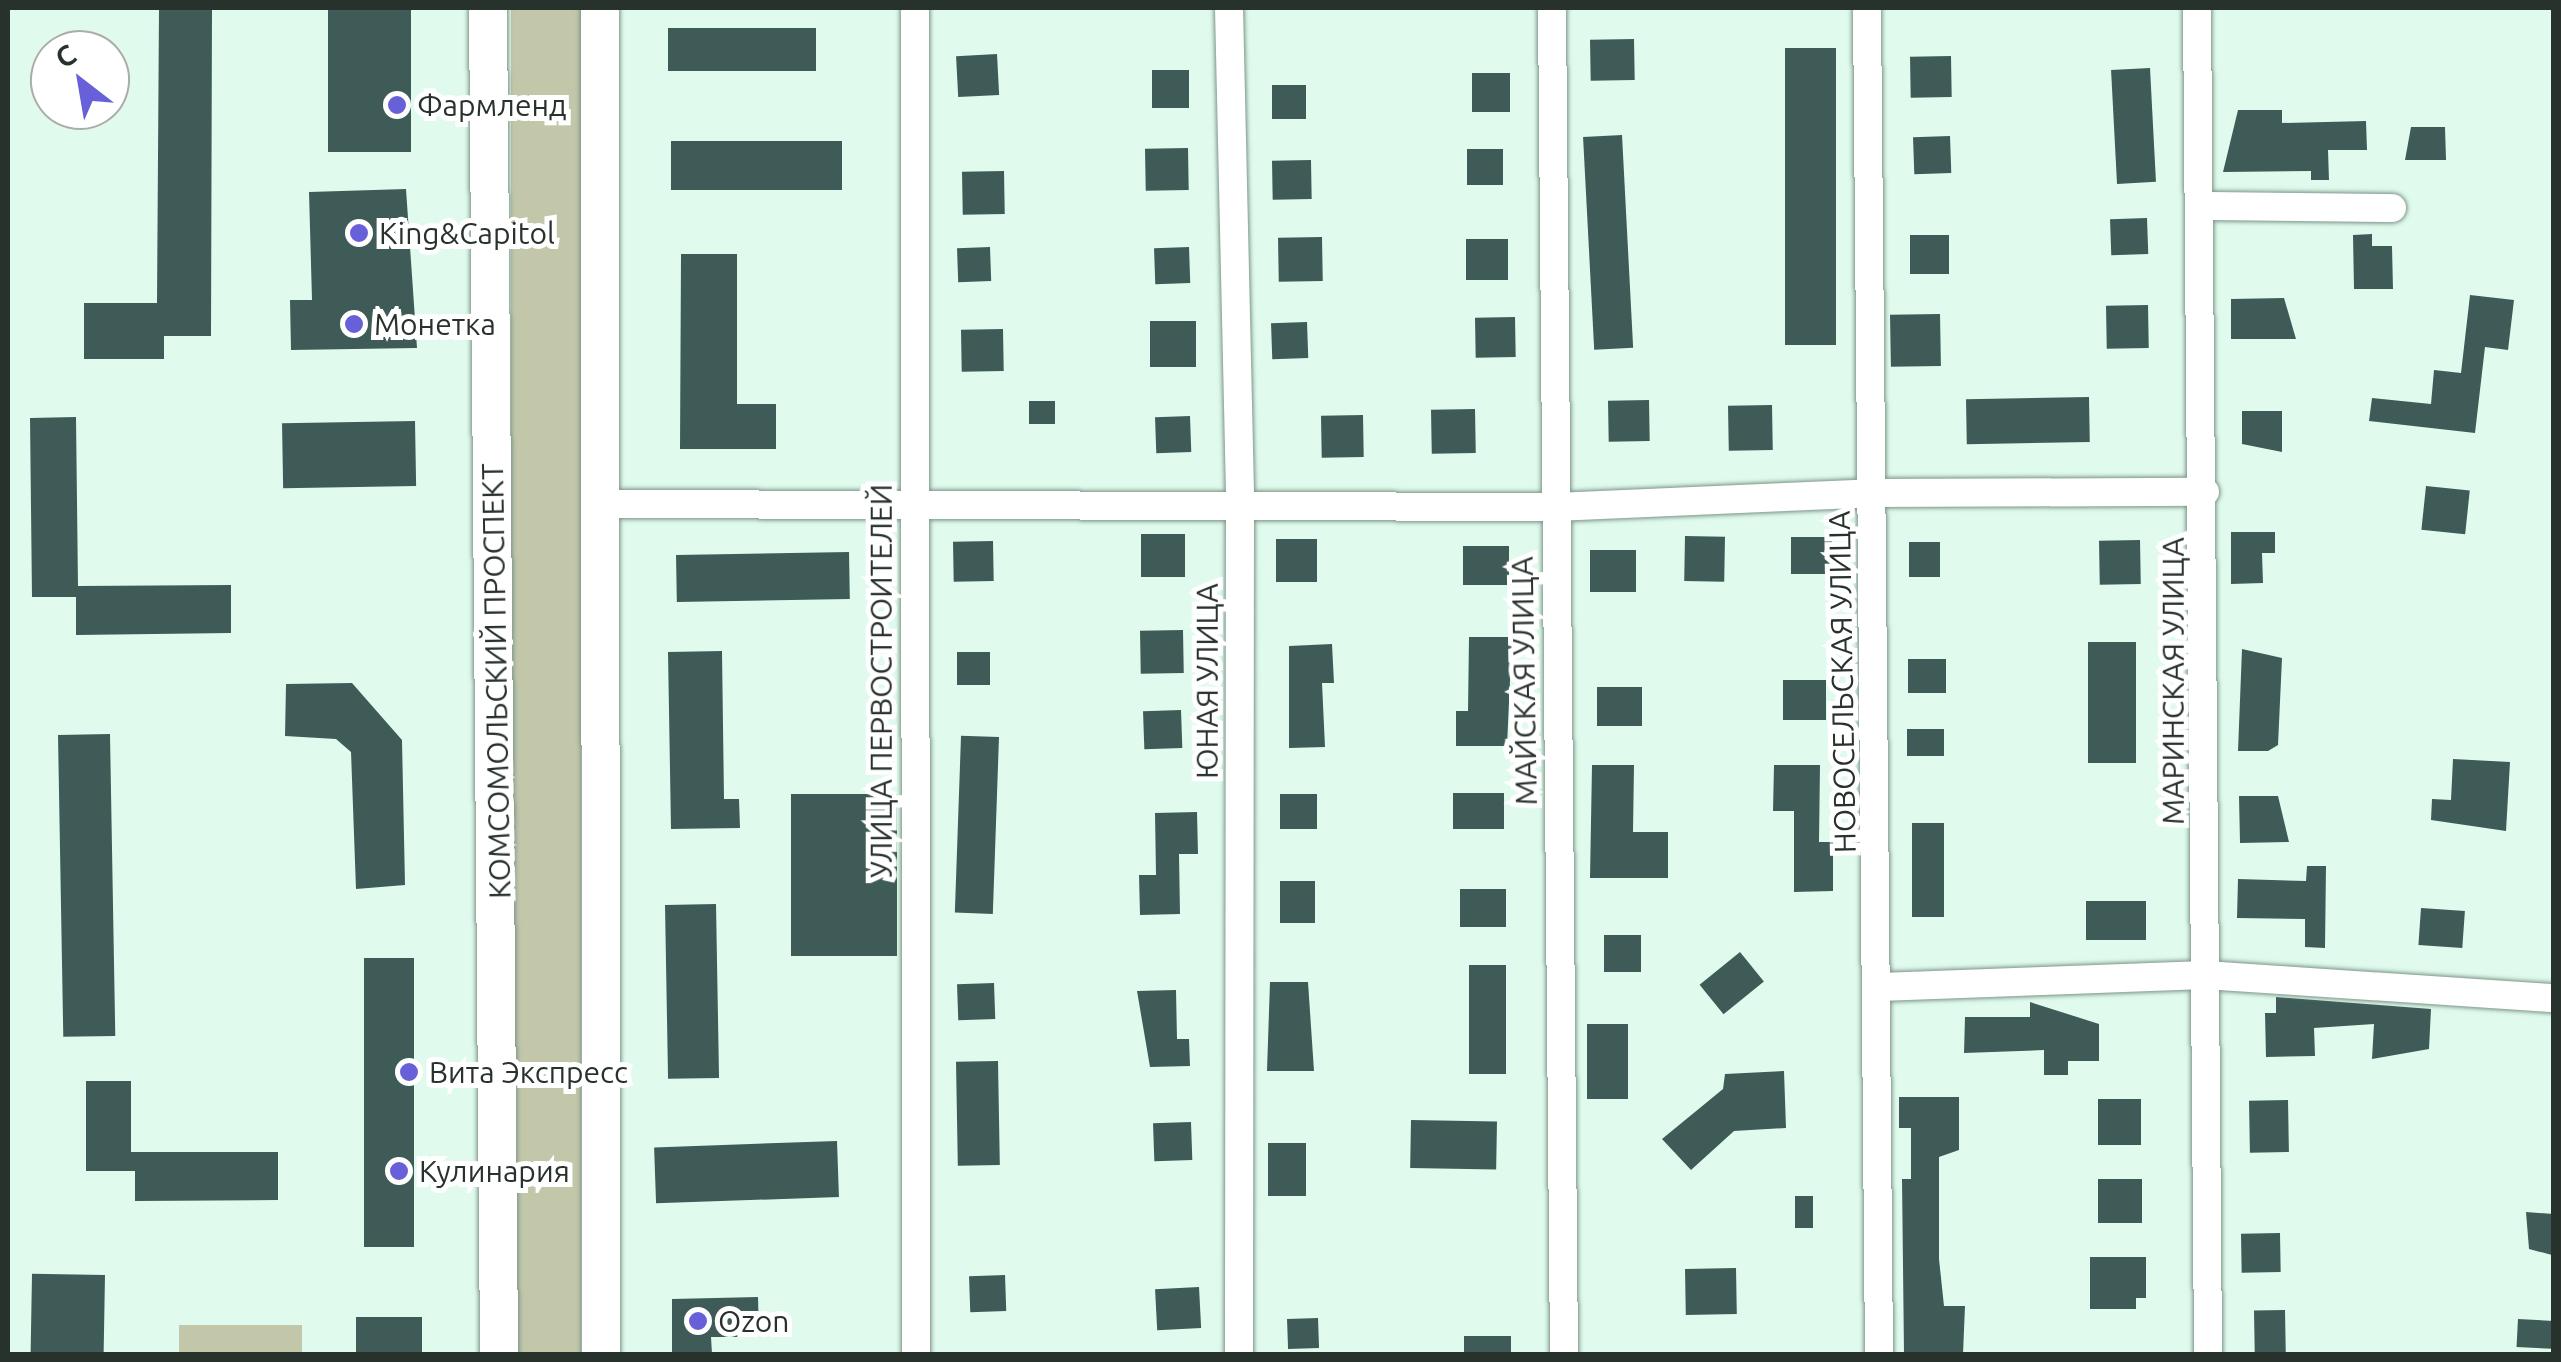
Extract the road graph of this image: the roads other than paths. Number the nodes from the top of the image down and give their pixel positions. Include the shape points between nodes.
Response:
1 (488, 8) edge
2 (600, 8) edge
3 (915, 8) edge
4 (1228, 8) edge
5 (1552, 8) edge
6 (1867, 8) edge
7 (2197, 8) edge
8 (2202, 206) junction
9 (2392, 208) dead end
10 (2205, 492) junction
11 (1872, 493) junction
12 (1240, 502) junction
13 (912, 503) junction
14 (598, 504) junction
15 (1555, 507) junction
16 (2205, 975) junction
17 (1880, 987) junction
18 (2554, 998) edge
19 (499, 1354) edge
20 (601, 1354) edge
21 (916, 1354) edge
22 (1239, 1354) edge
23 (1564, 1354) edge
24 (1879, 1354) edge
25 (2208, 1354) edge

1 - 19 main road, КОМСОМОЛЬСКИЙ ПРОСПЕКТ
2 - 14 main road
3 - 13 street, УЛИЦА ПЕРВОСТРОИТЕЛЕЙ
4 - 12 street, ЮНАЯ УЛИЦА
5 - 15 street, МАЙСКАЯ УЛИЦА
6 - 11 street, НОВОСЕЛЬСКАЯ УЛИЦА
7 - 8 street, МАРИНСКАЯ УЛИЦА
8 - 9 street
8 - 10 street, МАРИНСКАЯ УЛИЦА
10 - 11 street
10 - 16 street, МАРИНСКАЯ УЛИЦА
11 - 15 street
11 - 17 street, НОВОСЕЛЬСКАЯ УЛИЦА
12 - 13 street
12 - 15 street
12 - 22 street, ЮНАЯ УЛИЦА
13 - 14 street
13 - 21 street, УЛИЦА ПЕРВОСТРОИТЕЛЕЙ
14 - 20 main road
15 - 23 street, МАЙСКАЯ УЛИЦА
16 - 17 street
16 - 18 street
16 - 25 street, МАРИНСКАЯ УЛИЦА
17 - 24 street, НОВОСЕЛЬСКАЯ УЛИЦА

